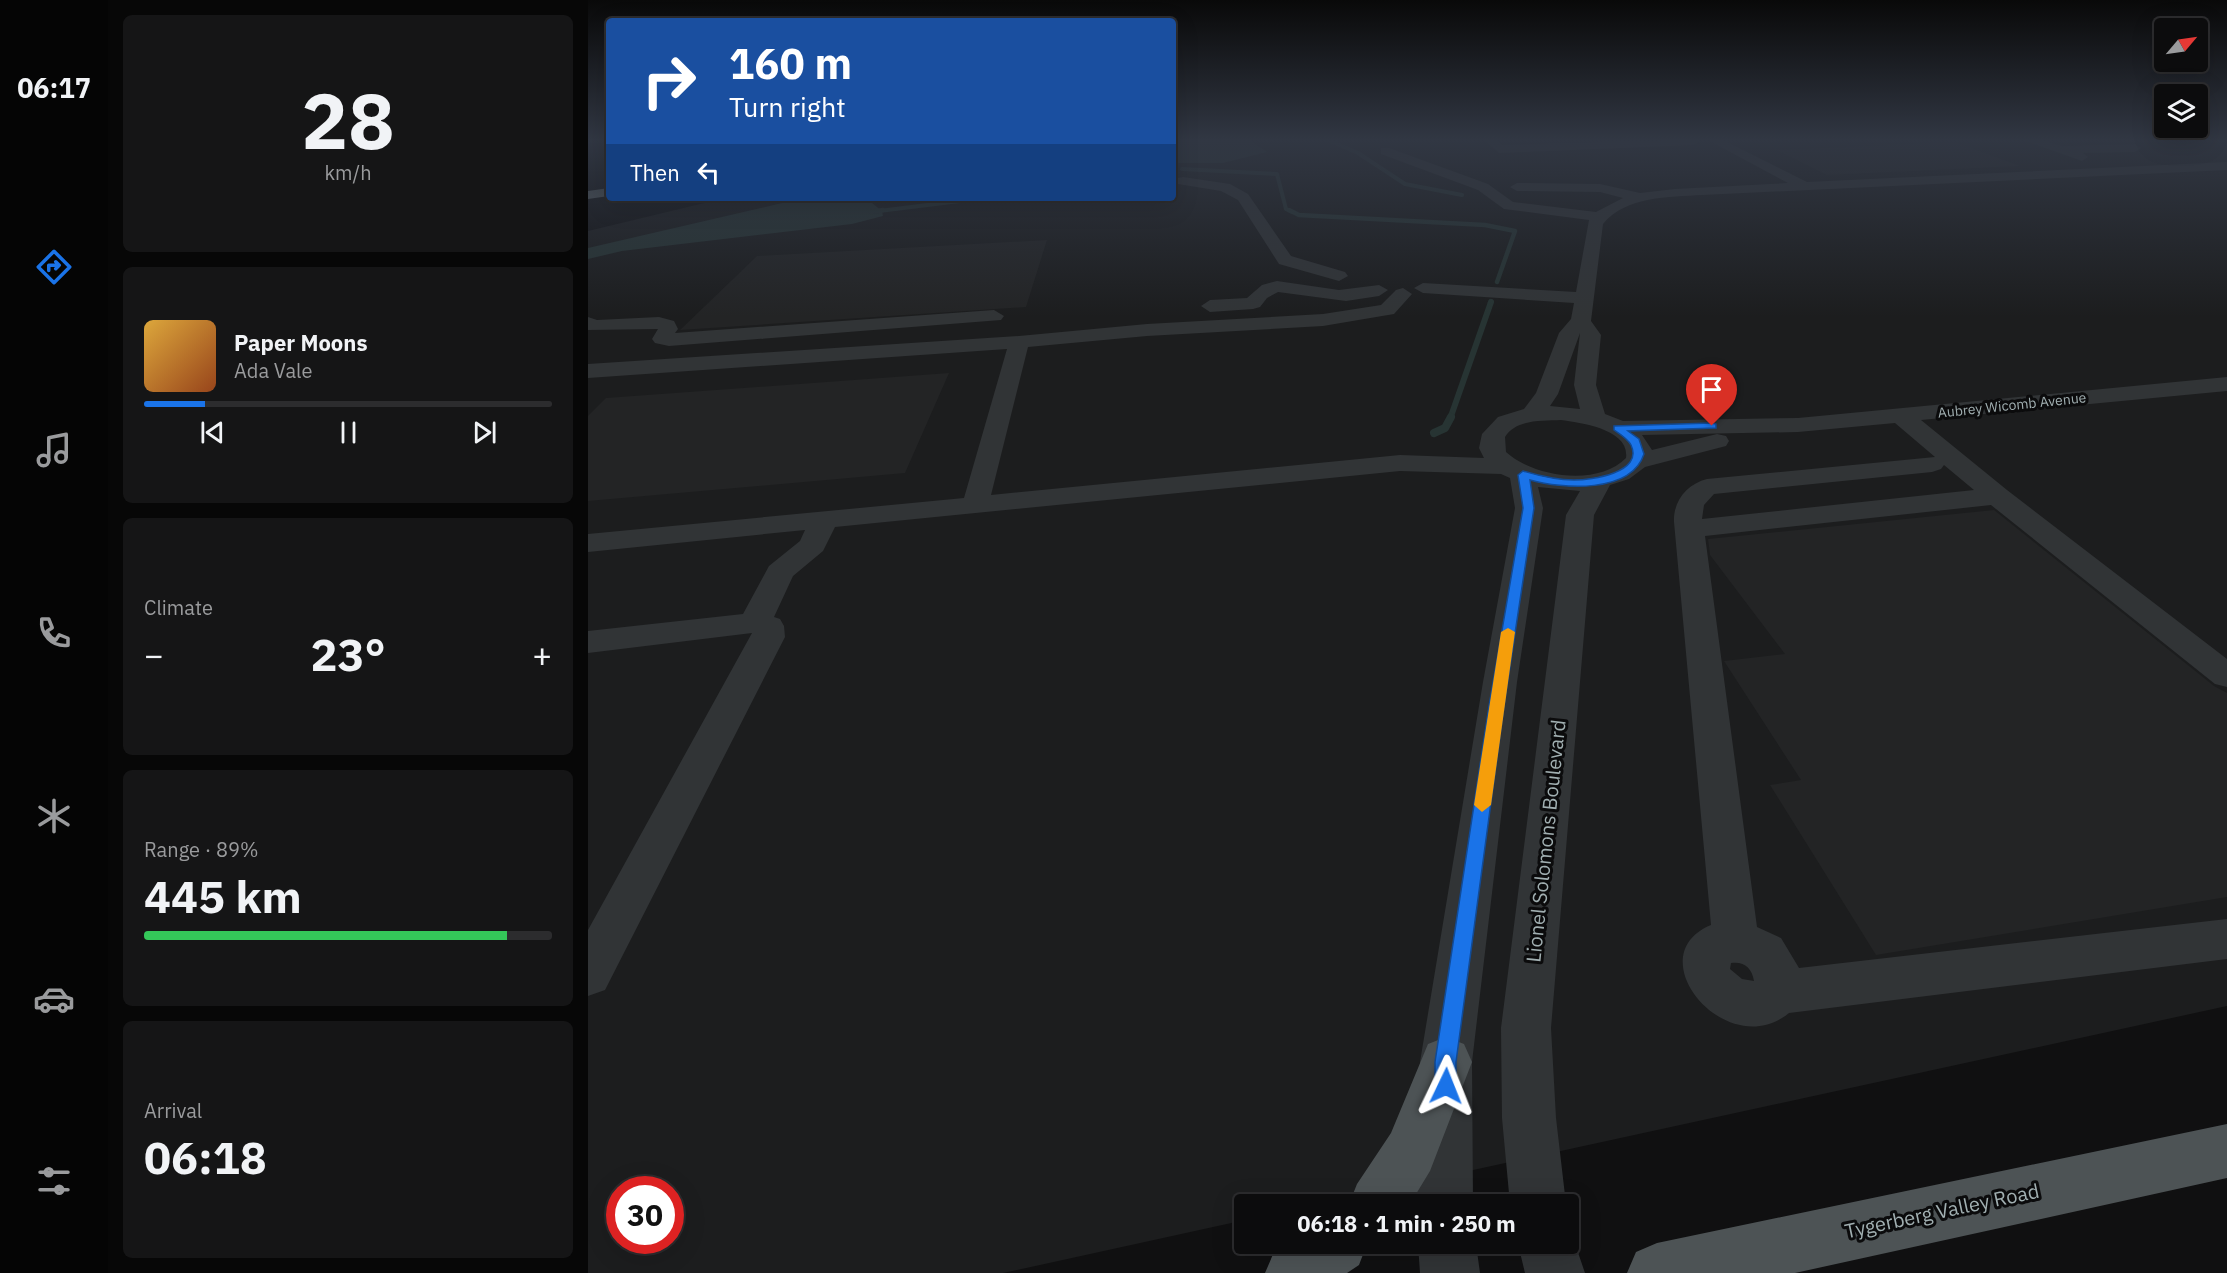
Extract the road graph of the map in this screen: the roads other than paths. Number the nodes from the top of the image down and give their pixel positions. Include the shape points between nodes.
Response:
1 (1244, 198) edge
2 (1499, 198) edge
3 (1640, 198) edge
4 (1599, 217) junction
5 (1390, 285) junction
6 (1584, 298) junction
7 (588, 306) edge
8 (1186, 308) dead end
9 (994, 316) dead end
10 (1581, 321) junction
11 (600, 322) edge
12 (588, 341) edge
13 (1019, 342) junction
14 (588, 371) edge
15 (2227, 384) edge
16 (1532, 415) junction
17 (1886, 417) junction
18 (1606, 423) junction
19 (1798, 425) junction
20 (1494, 433) junction
21 (1636, 462) junction
22 (1400, 463) junction
23 (1932, 464) junction
24 (1514, 470) junction
25 (1599, 482) junction
26 (1984, 497) junction
27 (975, 506) junction
28 (824, 520) junction
29 (784, 524) junction
30 (1690, 529) junction
31 (588, 543) edge
32 (780, 572) junction
33 (755, 623) junction
34 (588, 642) edge
35 (2227, 676) edge
36 (2227, 939) edge
37 (588, 975) edge
38 (1446, 1062) junction
39 (2227, 1151) edge
40 (1384, 1194) edge
41 (1444, 1194) edge
42 (1537, 1194) edge
43 (1323, 1254) edge
44 (1448, 1254) edge
45 (1550, 1254) edge
46 (1295, 1273) edge
47 (1450, 1273) edge
48 (1555, 1273) edge
49 (1657, 1273) edge

1 - 5 street via 1285,260 1328,274
2 - 4 street via 1509,206
3 - 4 street via 1611,208
4 - 6 street
5 - 6 street via 1417,280 1423,288
5 - 8 street via 1362,295 1328,295 1274,286 1262,290 1253,303
5 - 13 street via 1387,310 1323,321 1147,330
6 - 10 street
7 - 11 street
9 - 11 street via 669,340 662,339 667,325
10 - 16 street via 1569,333 1547,394
10 - 18 street via 1591,335 1585,384
11 - 12 street
13 - 14 street
13 - 27 street
15 - 17 street, Aubrey Wicomb Avenue
16 - 18 street, Aubrey Wicomb Avenue via 1561,413
16 - 20 street, Aubrey Wicomb Avenue via 1504,424
17 - 19 street, Aubrey Wicomb Avenue
17 - 23 street
17 - 26 street
18 - 19 street, Aubrey Wicomb Avenue
18 - 21 street via 1635,442 1639,454
19 - 21 street, Aubrey Wicomb Avenue
20 - 22 street, Aubrey Wicomb Avenue
20 - 24 street via 1490,444 1494,455
21 - 25 street, Aubrey Wicomb Avenue via 1620,475
22 - 24 street
22 - 27 street
23 - 26 street
23 - 30 street via 1707,487 1689,504 1686,515
24 - 25 street via 1546,481
24 - 38 street via 1529,508
25 - 42 street, Lionel Solomons Boulevard via 1580,515 1526,1028
26 - 30 street
26 - 35 street
27 - 28 street
28 - 29 street
28 - 32 street via 813,545
29 - 31 street
29 - 32 street via 771,551
30 - 36 street via 1736,942 1747,943 1767,954 1779,973 1778,992
32 - 33 street
33 - 34 street
33 - 37 street via 768,626 768,637
38 - 40 main road via 1411,1152
38 - 41 street
39 - 49 main road, Tygerberg Valley Road
43 - 46 main road
44 - 47 street
45 - 48 street

